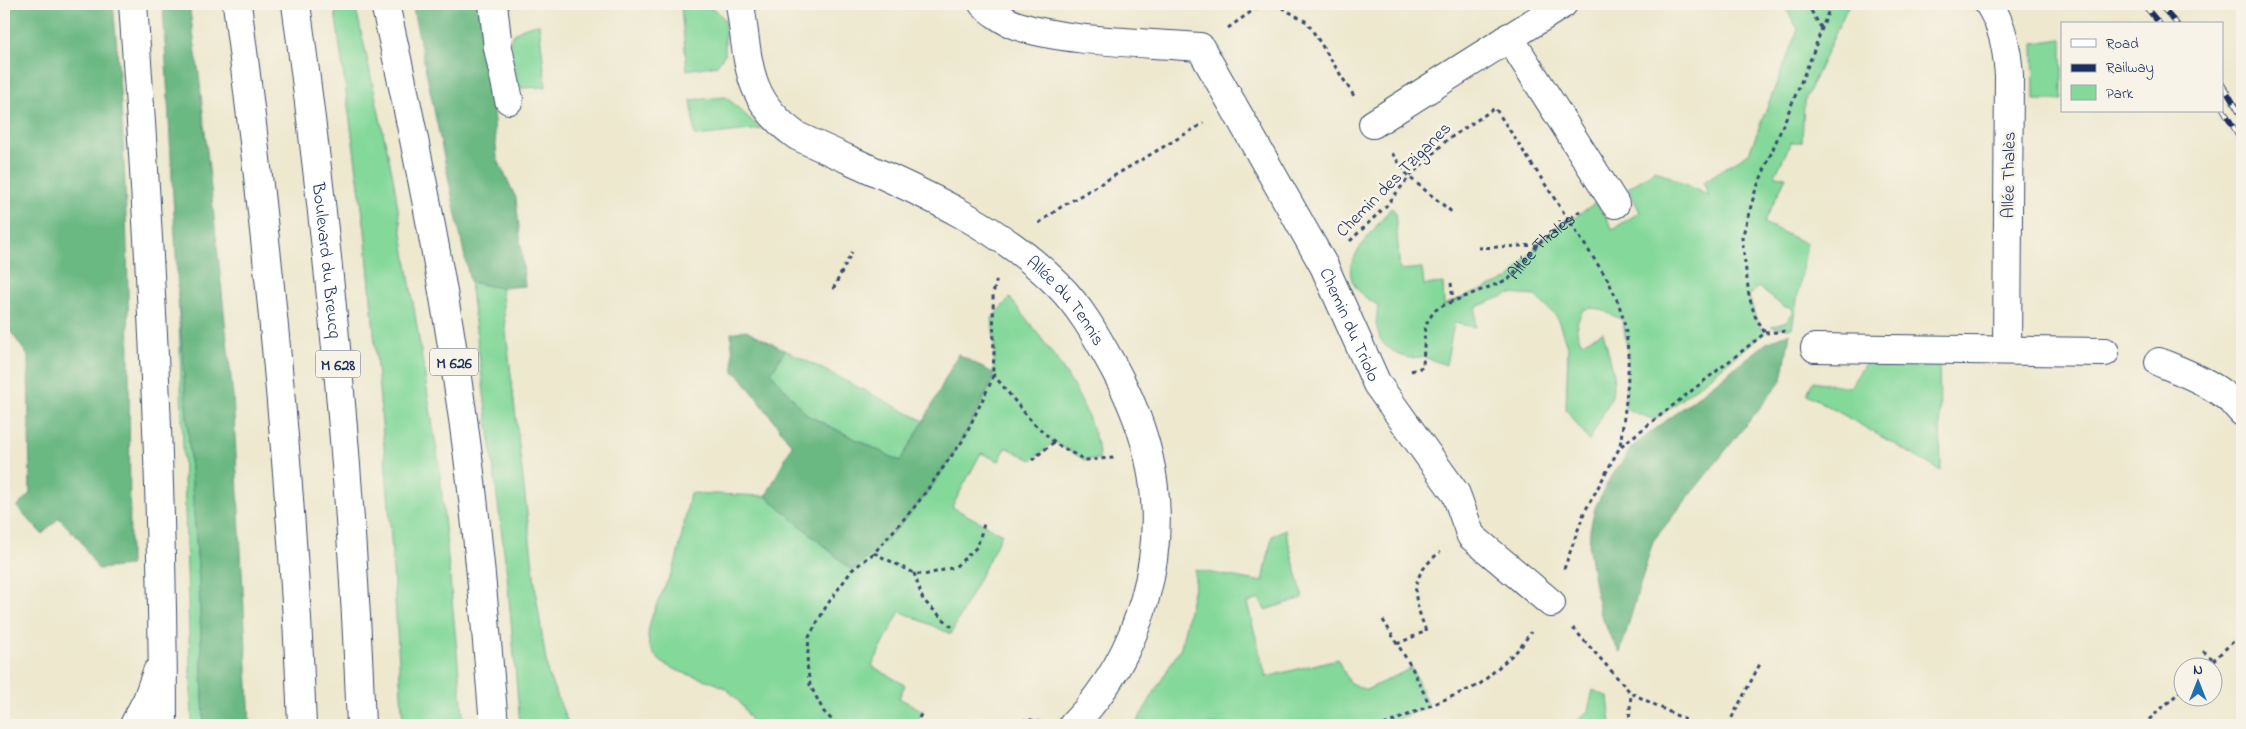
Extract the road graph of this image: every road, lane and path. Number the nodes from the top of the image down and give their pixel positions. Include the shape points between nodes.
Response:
1 (133, 4) edge
2 (237, 4) edge
3 (296, 4) edge
4 (385, 4) edge
5 (494, 4) edge
6 (740, 4) edge
7 (983, 4) edge
8 (1262, 4) edge
9 (1275, 4) edge
10 (1563, 4) edge
11 (1807, 4) edge
12 (1831, 4) edge
13 (1989, 4) edge
14 (1822, 29) junction
15 (1510, 37) junction
16 (1200, 47) junction
17 (509, 100) dead end
18 (1233, 106) junction
19 (1372, 124) junction
20 (1409, 177) junction
21 (1611, 198) joint
22 (1453, 213) dead end
23 (1568, 218) junction
24 (1034, 227) dead end
25 (1538, 245) junction
26 (1478, 248) dead end
27 (852, 252) dead end
28 (1324, 266) junction
29 (1000, 271) dead end
30 (1451, 283) dead end
31 (833, 289) dead end
32 (1453, 302) junction
33 (1815, 348) dead end
34 (2007, 350) junction
35 (2105, 352) dead end
36 (2159, 362) dead end
37 (993, 373) junction
38 (1377, 384) junction
39 (2242, 412) edge
40 (1054, 442) junction
41 (1620, 446) junction
42 (1148, 456) junction
43 (1032, 460) dead end
44 (984, 524) dead end
45 (1471, 536) junction
46 (874, 553) junction
47 (914, 573) junction
48 (1551, 603) junction
49 (1383, 620) dead end
50 (953, 628) dead end
51 (2242, 637) edge
52 (163, 642) junction
53 (1397, 644) junction
54 (2203, 651) dead end
55 (2209, 656) edge
56 (2218, 656) edge
57 (1761, 662) dead end
58 (1631, 693) junction
59 (2174, 697) edge
60 (1430, 706) junction
61 (923, 710) dead end
62 (134, 725) edge
63 (163, 725) edge
64 (302, 725) edge
65 (361, 725) edge
66 (494, 725) edge
67 (838, 725) edge
68 (915, 725) edge
69 (1015, 725) edge
70 (1045, 725) edge
71 (1073, 725) edge
72 (1384, 725) edge
73 (1629, 725) edge
74 (1696, 725) edge
75 (1728, 725) edge
76 (2143, 725) edge

1 - 52 main road via 149,238
2 - 64 main road via 280,385
3 - 65 main road, Boulevard du Breucq / M 628 via 319,178 342,398
4 - 66 main road, M 626 via 460,398 478,544
5 - 17 main road via 498,48
6 - 42 main road, Allée du Tennis via 755,88 778,123 797,136 968,218 1014,248 1057,284 1090,325 1118,376 1142,432
7 - 16 main road via 1013,24 1052,33
8 - 16 path
9 - 19 path via 1307,22
10 - 15 main road
11 - 14 path
12 - 14 path, Chemin des Tziganes
13 - 34 main road, Allée Thalès via 2001,30 2009,75
14 - 41 path, Chemin des Tziganes via 1755,192 1742,238 1749,296 1765,333
15 - 19 main road
15 - 21 main road
16 - 18 main road, Chemin du Triolo
18 - 24 path via 1060,206
18 - 28 main road, Chemin du Triolo
19 - 20 path
20 - 22 path
20 - 23 path, Chemin des Tziganes via 1447,140 1495,108
20 - 28 path, Chemin des Tziganes via 1387,205
21 - 23 path, Allée Thalès
23 - 25 path, Allée Thalès
23 - 41 path, Chemin des Tziganes via 1608,280 1621,309 1628,352 1627,396
25 - 26 path
25 - 32 path, Allée Thalès via 1509,279
27 - 31 path
28 - 38 main road, Chemin du Triolo
29 - 37 path via 993,294
30 - 32 path
32 - 38 path, Allée Thalès via 1434,311 1426,326 1423,366
33 - 34 main road
34 - 35 main road
36 - 39 main road via 2218,391
37 - 40 path via 1032,422
37 - 46 path via 963,440 917,504
38 - 45 main road, Chemin du Triolo via 1456,494
40 - 42 path via 1085,460
40 - 43 path
41 - 48 path, Chemin des Tziganes via 1584,514
42 - 71 main road, Allée du Tennis via 1154,544 1143,605 1123,658 1091,706
44 - 47 path via 977,547 956,568 924,575
45 - 48 main road
45 - 53 path via 1453,543 1426,564 1414,590 1426,631
46 - 47 path
46 - 67 path via 852,570 827,604 809,637 807,664 810,684 824,712
47 - 50 path via 923,600
48 - 58 path
48 - 60 path, Chemin des Tziganes via 1520,648 1479,685
49 - 53 path
51 - 56 path
52 - 62 main road via 148,700
52 - 63 main road
53 - 60 path
54 - 55 path
57 - 75 path
58 - 73 path
58 - 74 path
59 - 76 path
60 - 72 path, Chemin des Tziganes
61 - 68 path
69 - 70 path via 1026,719

